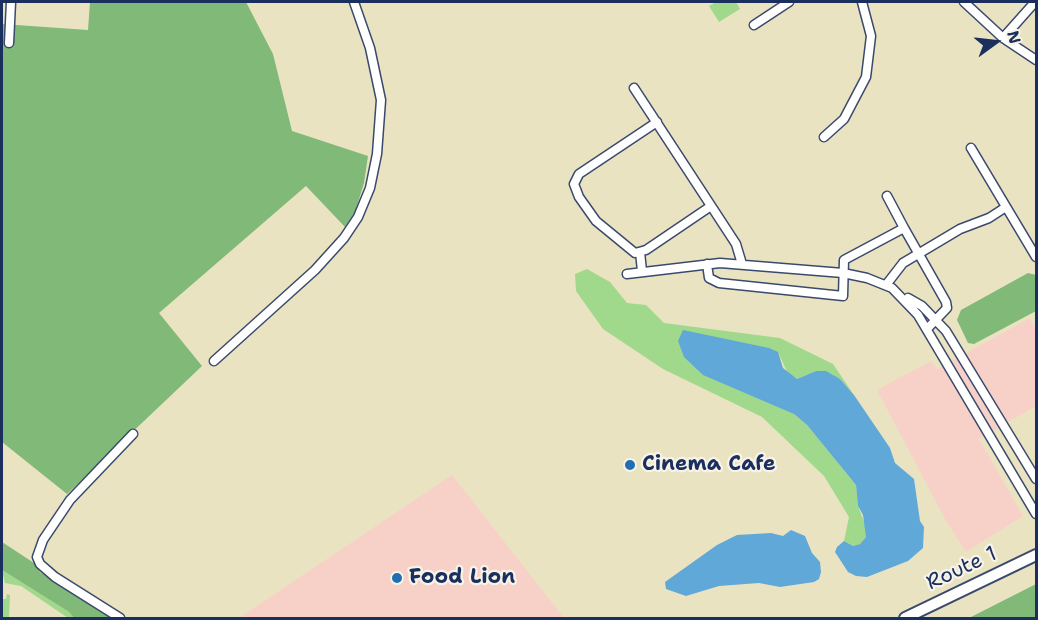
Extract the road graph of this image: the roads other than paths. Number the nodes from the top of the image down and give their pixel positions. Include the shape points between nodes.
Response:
1 (11, 2) edge
2 (354, 2) edge
3 (789, 2) edge
4 (862, 2) edge
5 (964, 2) edge
6 (1035, 2) edge
7 (754, 25) dead end
8 (1003, 38) junction
9 (9, 43) dead end
10 (1036, 60) edge
11 (634, 88) dead end
12 (657, 122) junction
13 (824, 137) dead end
14 (971, 148) dead end
15 (888, 196) dead end
16 (711, 206) junction
17 (1006, 207) junction
18 (904, 228) junction
19 (640, 252) junction
20 (919, 254) junction
21 (1036, 257) edge
22 (707, 264) junction
23 (741, 264) junction
24 (642, 272) junction
25 (843, 273) junction
26 (627, 274) dead end
27 (886, 285) junction
28 (902, 296) junction
29 (936, 319) junction
30 (927, 329) junction
31 (214, 361) dead end
32 (133, 434) dead end
33 (1036, 479) edge
34 (1036, 514) edge
35 (1036, 555) edge
36 (120, 618) edge
37 (905, 618) edge

1 - 9 street
2 - 31 street via 370,48 381,100 370,188 344,238 315,270
3 - 7 street
4 - 13 street via 871,36 866,77 843,119
5 - 8 street
6 - 8 street
8 - 10 street
11 - 12 street
12 - 16 street
12 - 19 street via 579,174 574,183 596,221 631,250
14 - 17 street
15 - 18 street
16 - 19 street
16 - 23 street via 736,244
17 - 20 street
17 - 21 street
18 - 20 street
18 - 25 street via 844,260
19 - 24 street
20 - 27 street via 898,267
20 - 29 street via 946,302 946,308
22 - 23 street
22 - 24 street
22 - 25 street via 709,278 719,283 843,296
23 - 25 street
24 - 26 street
25 - 27 street
27 - 28 street
28 - 29 street
28 - 30 street
29 - 30 street
29 - 33 street
30 - 34 street
32 - 36 street via 70,500 43,540 37,557 55,577
35 - 37 main road, Route 1

